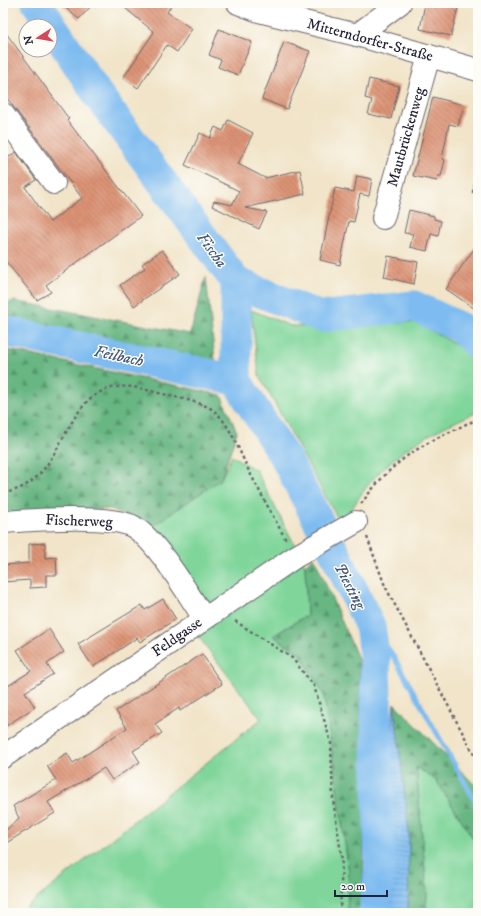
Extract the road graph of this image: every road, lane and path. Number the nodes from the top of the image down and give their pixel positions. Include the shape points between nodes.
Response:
1 (238, 3) edge
2 (400, 3) edge
3 (357, 35) junction
4 (429, 56) junction
5 (478, 70) edge
6 (3, 114) edge
7 (478, 172) edge
8 (54, 183) dead end
9 (478, 194) edge
10 (383, 218) dead end
11 (478, 420) edge
12 (3, 493) edge
13 (3, 522) edge
14 (348, 526) junction
15 (301, 553) junction
16 (210, 614) junction
17 (3, 757) edge
18 (478, 762) edge
19 (340, 913) edge

1 - 3 street, Mitterndorfer-Straße via 258,11
2 - 3 street
3 - 4 street, Mitterndorfer-Straße
4 - 5 street, Mitterndorfer-Straße
4 - 10 street, Mautbrückenweg
6 - 8 street
7 - 9 path via 473,192
11 - 14 path via 427,442 391,467 374,485
12 - 15 path via 16,491 37,479 84,405 103,389 135,386 207,406 221,419 236,440 249,472
13 - 16 street, Fischerweg via 54,519 114,521 132,526 150,539
14 - 15 street, Feldgasse
14 - 18 path via 370,541 385,586
15 - 16 street, Feldgasse
16 - 17 street, Feldgasse
16 - 19 path via 292,658 314,686 330,743 333,799 342,860

